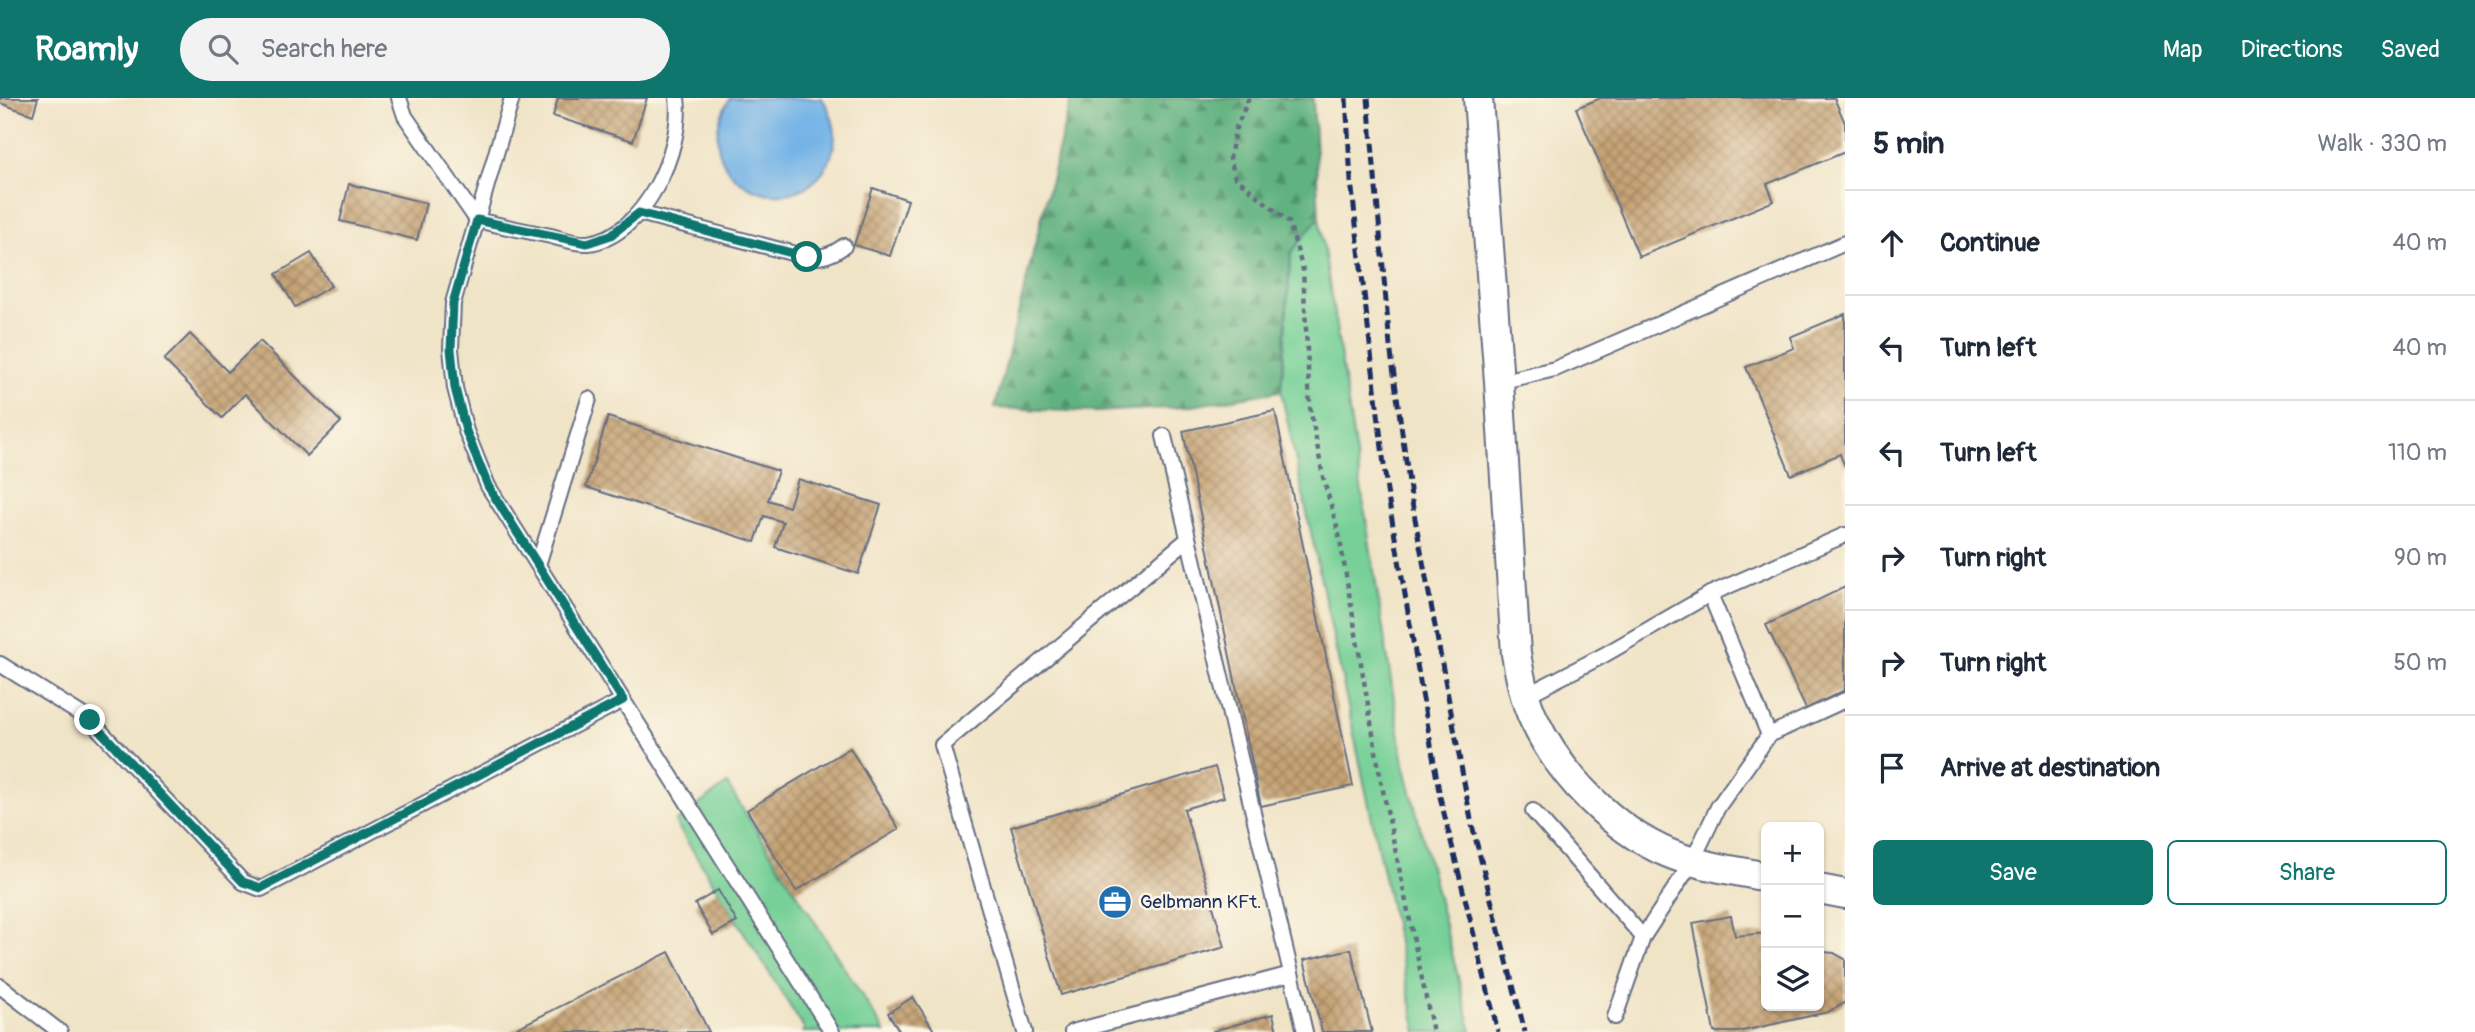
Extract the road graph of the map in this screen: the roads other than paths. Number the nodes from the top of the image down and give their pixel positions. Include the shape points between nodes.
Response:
1 (399, 98) edge
2 (512, 98) edge
3 (677, 98) edge
4 (1478, 98) edge
5 (639, 213) junction
6 (477, 220) junction
7 (1845, 243) edge
8 (844, 246) dead end
9 (1499, 382) junction
10 (589, 399) dead end
11 (1164, 436) dead end
12 (1845, 535) edge
13 (1188, 539) junction
14 (538, 565) junction
15 (1710, 594) junction
16 (0, 664) edge
17 (1525, 696) junction
18 (623, 700) junction
19 (1845, 700) edge
20 (1769, 735) junction
21 (1533, 811) dead end
22 (1692, 862) junction
23 (1761, 876) edge
24 (1643, 937) junction
25 (1291, 974) junction
26 (0, 986) edge
27 (1615, 1017) dead end
28 (60, 1032) edge
29 (832, 1032) edge
30 (1026, 1032) edge
31 (1072, 1032) edge
32 (1305, 1032) edge

1 - 6 lane via 405,116
2 - 6 lane
3 - 5 lane via 672,148 654,193
4 - 9 street
5 - 6 lane via 611,235 587,243
5 - 8 lane via 807,257 820,258
6 - 14 lane via 453,303 455,388 488,486
7 - 9 lane via 1555,369
9 - 17 street via 1516,654
10 - 14 lane
11 - 13 lane
12 - 15 lane
13 - 25 lane
13 - 30 lane via 942,745
14 - 18 lane
15 - 17 lane
15 - 20 lane
16 - 18 lane via 90,720 243,882 261,888
17 - 22 street via 1546,742 1582,789 1648,843
18 - 29 lane
19 - 20 lane
20 - 22 lane via 1718,807
21 - 24 lane
22 - 23 street
22 - 24 lane
24 - 27 lane
25 - 31 lane
25 - 32 lane
26 - 28 lane

